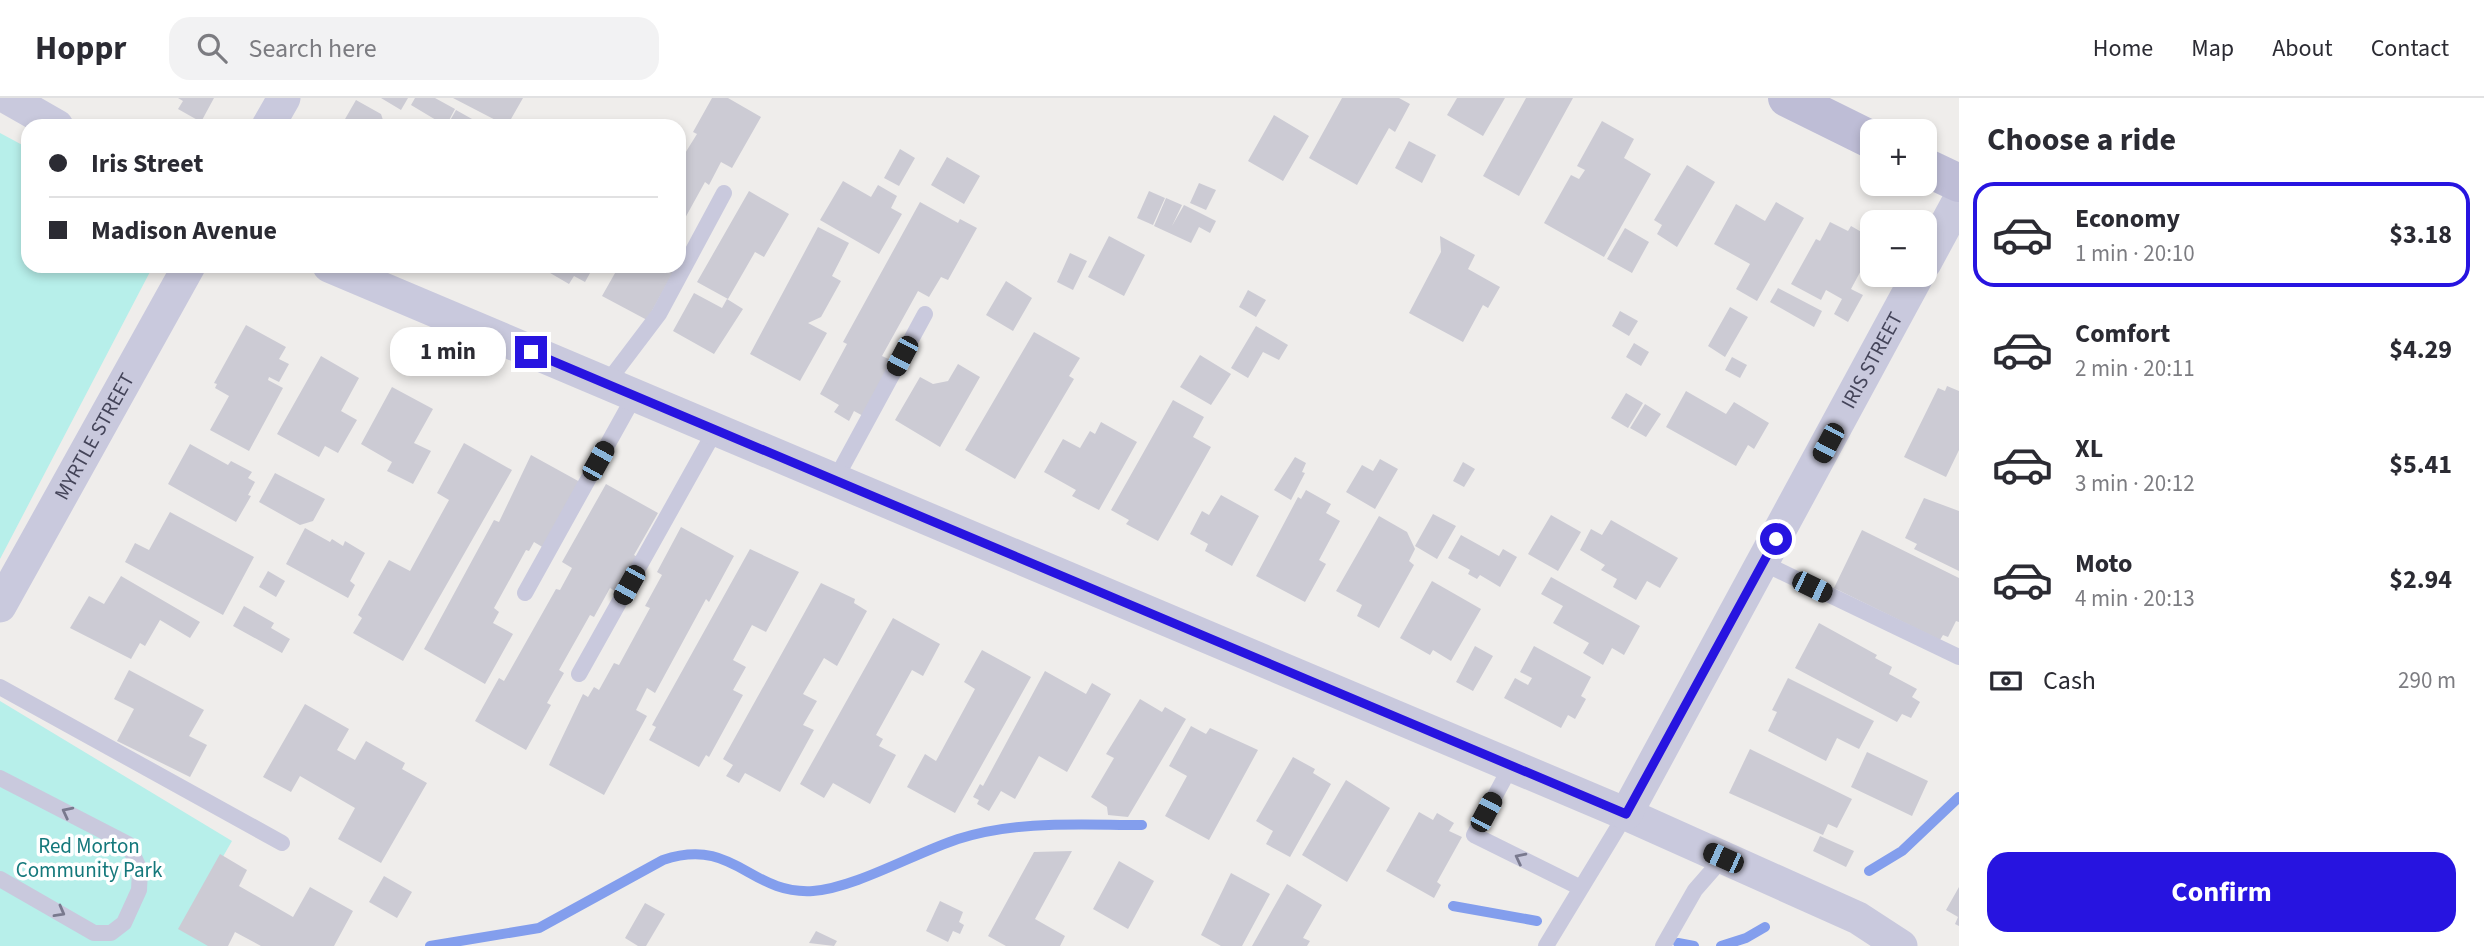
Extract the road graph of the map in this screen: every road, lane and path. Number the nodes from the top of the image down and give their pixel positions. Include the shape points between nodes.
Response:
1 (8, 98) edge
2 (284, 98) edge
3 (1787, 98) edge
4 (45, 119) edge
5 (272, 119) edge
6 (1860, 135) edge
7 (1937, 173) edge
8 (1959, 183) edge
9 (724, 193) dead end
10 (1959, 200) edge
11 (1937, 241) edge
12 (686, 264) edge
13 (185, 273) edge
14 (346, 273) edge
15 (681, 273) edge
16 (1912, 287) edge
17 (925, 314) dead end
18 (620, 389) junction
19 (716, 429) junction
20 (835, 480) junction
21 (1763, 563) junction
22 (525, 593) dead end
23 (0, 606) edge
24 (1959, 657) edge
25 (579, 674) dead end
26 (0, 687) edge
27 (1511, 765) junction
28 (0, 778) edge
29 (1626, 814) junction
30 (282, 844) dead end
31 (1723, 858) junction
32 (0, 879) edge
33 (1581, 888) junction
34 (1546, 946) edge
35 (1663, 946) edge
36 (1901, 946) edge

1 - 4 street
2 - 5 street
3 - 6 main road
7 - 8 main road
9 - 12 lane
10 - 11 street
13 - 23 street, MYRTLE STREET
14 - 18 street
15 - 18 lane
16 - 21 street, IRIS STREET
17 - 20 lane
18 - 19 street
18 - 22 lane
19 - 20 street
19 - 25 lane
20 - 27 street
21 - 24 lane
21 - 29 street, IRIS STREET
26 - 30 lane
27 - 29 street
33 -> 27 lane via 1474,835
32 -> 28 lane via 94,933 111,933 130,913 139,890 140,870 128,844
29 - 31 street
29 - 33 lane
31 - 35 lane via 1695,890
31 - 36 street via 1858,918
33 - 34 lane

